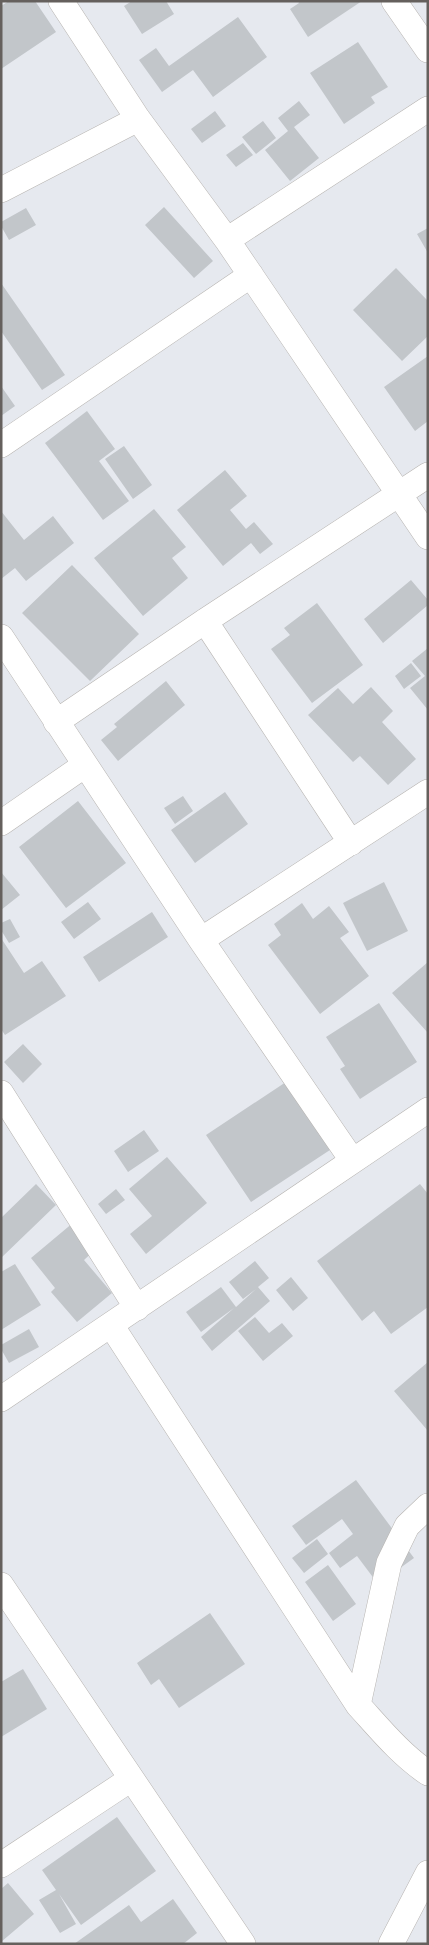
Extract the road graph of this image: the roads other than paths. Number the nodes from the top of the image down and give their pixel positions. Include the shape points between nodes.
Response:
1 (61, 1) edge
2 (394, 1) edge
3 (428, 50) edge
4 (428, 109) edge
5 (138, 119) junction
6 (1, 190) edge
7 (227, 240) junction
8 (251, 275) junction
9 (1, 445) edge
10 (428, 475) edge
11 (399, 495) junction
12 (428, 537) edge
13 (205, 621) junction
14 (1, 637) edge
15 (56, 722) junction
16 (85, 765) junction
17 (428, 792) edge
18 (1, 823) edge
19 (351, 843) junction
20 (201, 940) junction
21 (1, 1092) edge
22 (428, 1110) edge
23 (352, 1160) junction
24 (136, 1308) junction
25 (111, 1325) junction
26 (1, 1398) edge
27 (428, 1506) edge
28 (1, 1585) edge
29 (358, 1705) junction
30 (428, 1773) edge
31 (131, 1779) junction
32 (1, 1866) edge
33 (428, 1873) edge
34 (243, 1944) edge
35 (390, 1944) edge

1 - 5 street
2 - 3 street
4 - 7 street
5 - 6 street
5 - 7 street
7 - 8 street
8 - 9 street
8 - 11 street
10 - 11 street
11 - 12 street
11 - 13 street
13 - 15 street
13 - 19 street
14 - 15 street
15 - 16 street
16 - 18 street
16 - 20 street
17 - 19 street
19 - 20 street
20 - 23 street
21 - 24 street
22 - 23 street
23 - 24 street
24 - 25 street
25 - 26 street
25 - 29 street
27 - 29 street via 407,1526 389,1564
28 - 31 street
29 - 30 street via 391,1741
31 - 32 street
31 - 34 street
33 - 35 street

